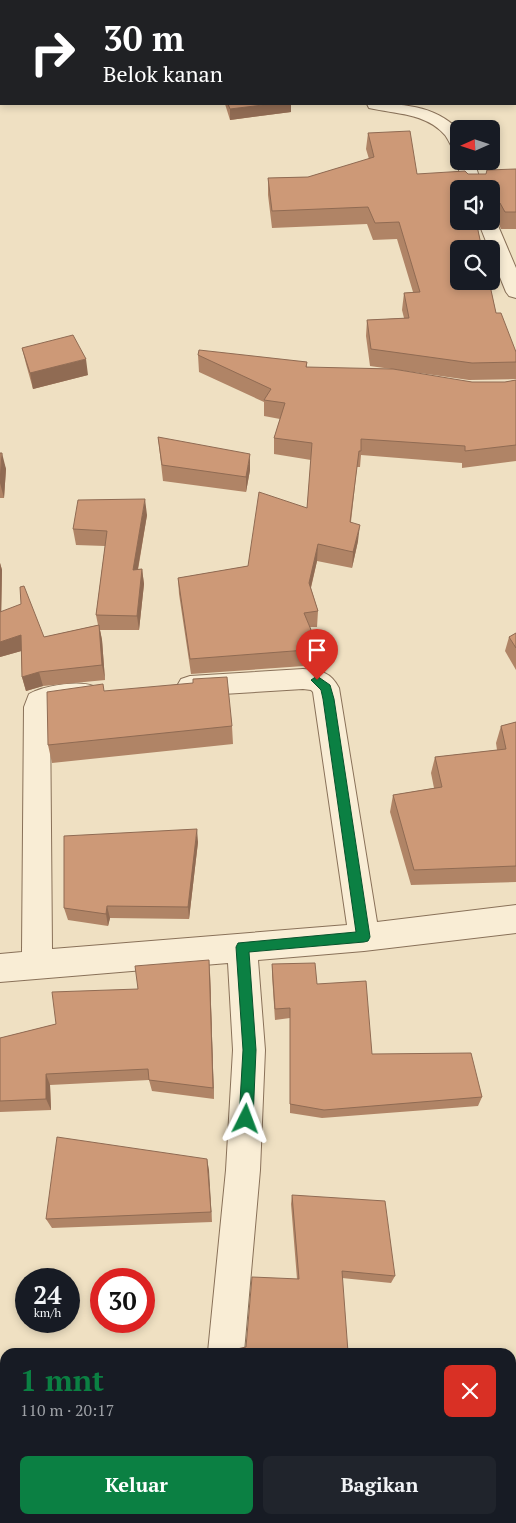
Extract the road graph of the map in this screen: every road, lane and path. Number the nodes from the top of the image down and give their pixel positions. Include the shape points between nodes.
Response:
1 (381, 105) edge
2 (450, 130) edge
3 (491, 230) edge
4 (516, 292) edge
5 (165, 688) edge
6 (106, 691) edge
7 (516, 919) edge
8 (364, 937) junction
9 (242, 947) junction
10 (37, 965) junction
11 (0, 968) edge
12 (226, 1348) edge

1 - 2 street via 427,115
3 - 4 street
5 - 8 street via 304,679 317,680 326,688
6 - 10 street via 38,702
7 - 8 street
8 - 9 street
9 - 10 street
9 - 12 street via 249,1050 243,1170
10 - 11 street

